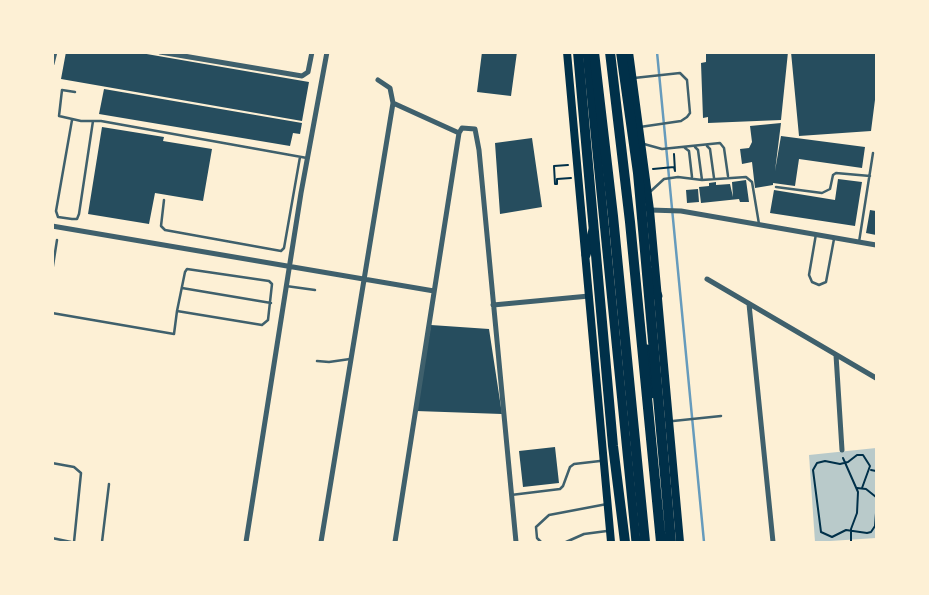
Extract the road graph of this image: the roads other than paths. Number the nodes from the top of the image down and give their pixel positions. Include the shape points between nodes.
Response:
1 (55, 52) edge
2 (160, 52) edge
3 (312, 52) edge
4 (327, 52) edge
5 (567, 52) edge
6 (578, 52) edge
7 (587, 52) edge
8 (594, 52) edge
9 (611, 52) edge
10 (621, 52) edge
11 (629, 52) edge
12 (52, 64) edge
13 (634, 78) junction
14 (378, 80) dead end
15 (75, 92) dead end
16 (393, 103) junction
17 (72, 120) junction
18 (93, 121) junction
19 (640, 127) junction
20 (459, 133) junction
21 (643, 144) junction
22 (704, 144) junction
23 (692, 146) junction
24 (682, 147) junction
25 (873, 153) dead end
26 (300, 157) junction
27 (307, 158) junction
28 (728, 176) junction
29 (870, 176) junction
30 (692, 177) junction
31 (714, 178) junction
32 (702, 180) junction
33 (776, 187) dead end
34 (648, 193) junction
35 (601, 198) junction
36 (164, 200) dead end
37 (650, 210) junction
38 (759, 224) junction
39 (52, 226) edge
40 (816, 234) junction
41 (834, 238) junction
42 (636, 239) junction
43 (57, 240) dead end
44 (859, 242) junction
45 (877, 245) edge
46 (586, 255) junction
47 (289, 267) junction
48 (52, 272) edge
49 (707, 279) dead end
50 (363, 280) junction
51 (286, 286) junction
52 (182, 288) junction
53 (315, 290) dead end
54 (434, 291) junction
55 (589, 296) junction
56 (659, 296) junction
57 (271, 303) junction
58 (749, 304) junction
59 (493, 305) junction
60 (177, 311) junction
61 (52, 313) edge
62 (836, 355) junction
63 (350, 359) junction
64 (317, 361) dead end
65 (877, 378) edge
66 (721, 416) dead end
67 (669, 421) junction
68 (842, 450) dead end
69 (603, 461) junction
70 (52, 463) edge
71 (109, 484) dead end
72 (511, 495) junction
73 (607, 504) junction
74 (610, 530) junction
75 (52, 538) edge
76 (73, 542) edge
77 (102, 542) edge
78 (246, 542) edge
79 (321, 542) edge
80 (395, 542) edge
81 (516, 542) edge
82 (541, 542) edge
83 (566, 542) edge
84 (611, 542) edge
85 (625, 542) edge
86 (636, 542) edge
87 (645, 542) edge
88 (663, 542) edge
89 (671, 542) edge
90 (680, 542) edge
91 (773, 542) edge

1 - 12 street
2 - 3 street via 302,76 308,72
4 - 27 street
5 - 46 main road
6 - 85 highway via 612,446
7 - 35 highway
8 - 87 highway
9 - 42 highway
9 - 88 highway
10 - 89 highway via 638,173
11 - 13 main road
13 - 19 main road
13 - 19 lane via 680,73 687,80 687,117
14 - 16 street via 390,88
15 - 17 lane via 61,92 59,116
16 - 20 street
16 - 50 street
17 - 18 lane
17 - 18 lane via 56,211 58,217 72,219 79,214
18 - 26 lane
19 - 21 main road
20 - 54 street
20 - 59 street via 469,127 477,134
21 - 24 lane via 662,149
21 - 34 main road
22 - 23 lane
22 - 28 lane via 723,146
22 - 31 lane via 710,149
23 - 24 lane
23 - 32 lane via 698,150
24 - 30 lane via 688,151
25 - 29 lane
26 - 27 lane
26 - 36 lane via 281,251 165,230 161,226
27 - 47 street
28 - 31 lane
28 - 38 lane via 751,181
29 - 33 lane via 835,173 830,189 822,193
29 - 44 lane
30 - 32 lane
30 - 34 lane via 664,179
31 - 32 lane
34 - 37 main road
35 - 46 highway
35 - 86 highway
37 - 38 street
37 - 56 main road
38 - 40 street
39 - 47 street
40 - 41 street
40 - 41 lane via 809,275 811,282 819,285 826,282
41 - 44 street
42 - 56 highway
42 - 88 highway
43 - 48 lane
44 - 45 street
46 - 55 main road
47 - 50 street
47 - 51 street
49 - 58 street
50 - 54 street
50 - 63 street
51 - 53 lane
51 - 78 street
52 - 57 lane
52 - 57 lane via 185,271 192,268 269,281
52 - 60 lane
54 - 80 street
55 - 59 street
55 - 69 main road
56 - 67 main road
57 - 60 lane via 262,326
58 - 62 street
58 - 91 street
59 - 72 street
60 - 61 lane via 174,334
62 - 65 street
62 - 68 street
63 - 64 lane
63 - 79 street
66 - 67 lane
67 - 90 main road
69 - 72 lane via 574,464 559,489
69 - 73 main road
70 - 76 lane via 74,467 80,473
71 - 77 lane
72 - 81 street
73 - 74 main road
73 - 82 lane via 549,515 536,527
74 - 83 lane
74 - 84 main road
75 - 76 lane

